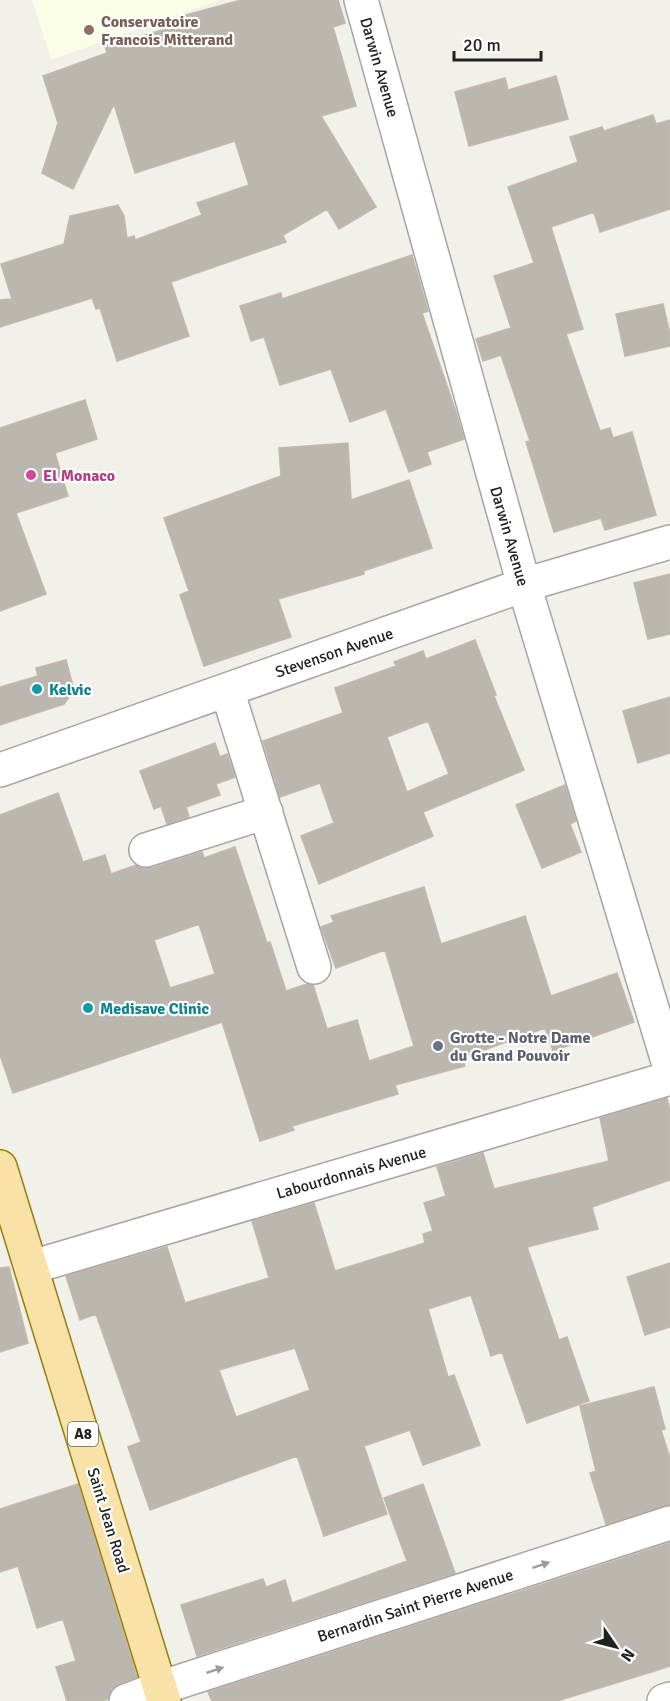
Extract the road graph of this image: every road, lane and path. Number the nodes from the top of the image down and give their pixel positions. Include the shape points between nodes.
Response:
1 (361, 0) edge
2 (670, 542) edge
3 (524, 585) junction
4 (227, 690) junction
5 (0, 770) edge
6 (266, 812) junction
7 (146, 850) dead end
8 (314, 967) dead end
9 (670, 1068) edge
10 (670, 1078) edge
11 (0, 1167) edge
12 (32, 1267) junction
13 (670, 1523) edge
14 (162, 1694) edge
15 (670, 1699) edge
16 (126, 1701) edge
17 (664, 1701) edge

1 - 3 street, Darwin Avenue
2 - 3 street, Stevenson Avenue
3 - 4 street, Stevenson Avenue
3 - 9 street, Darwin Avenue
4 - 5 street, Stevenson Avenue
4 - 6 street
6 - 7 street
6 - 8 street
10 - 12 street, Labourdonnais Avenue
11 - 12 main road, Saint Jean Road / A8
12 - 14 main road, Saint Jean Road / A8
14 -> 13 street, Bernardin Saint Pierre Avenue
14 - 16 street, Bernardin Saint Pierre Avenue
15 - 17 street

